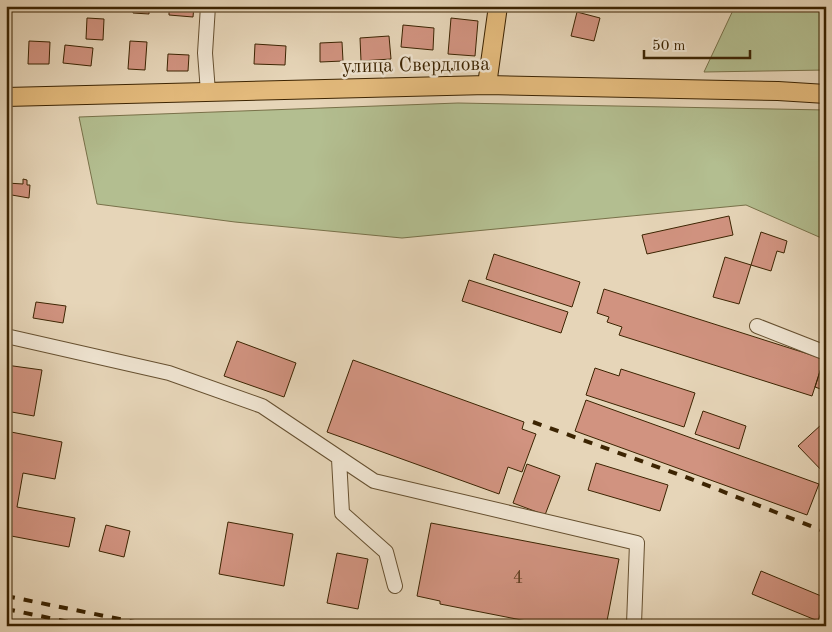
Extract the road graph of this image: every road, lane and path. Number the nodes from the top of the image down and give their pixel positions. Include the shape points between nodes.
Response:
1 (208, 6) edge
2 (498, 6) edge
3 (487, 85) junction
4 (208, 92) junction
5 (826, 94) edge
6 (6, 97) edge
7 (756, 326) dead end
8 (6, 336) edge
9 (826, 353) edge
10 (339, 459) junction
11 (395, 586) dead end
12 (637, 626) edge

1 - 4 street via 205,53
2 - 3 main road
3 - 4 main road, улица Свердлова
3 - 5 main road, улица Свердлова
4 - 6 main road, улица Свердлова
7 - 9 street
8 - 10 street via 169,372 262,406
10 - 11 street via 342,512 386,552
10 - 12 street via 374,481 637,544 634,624

